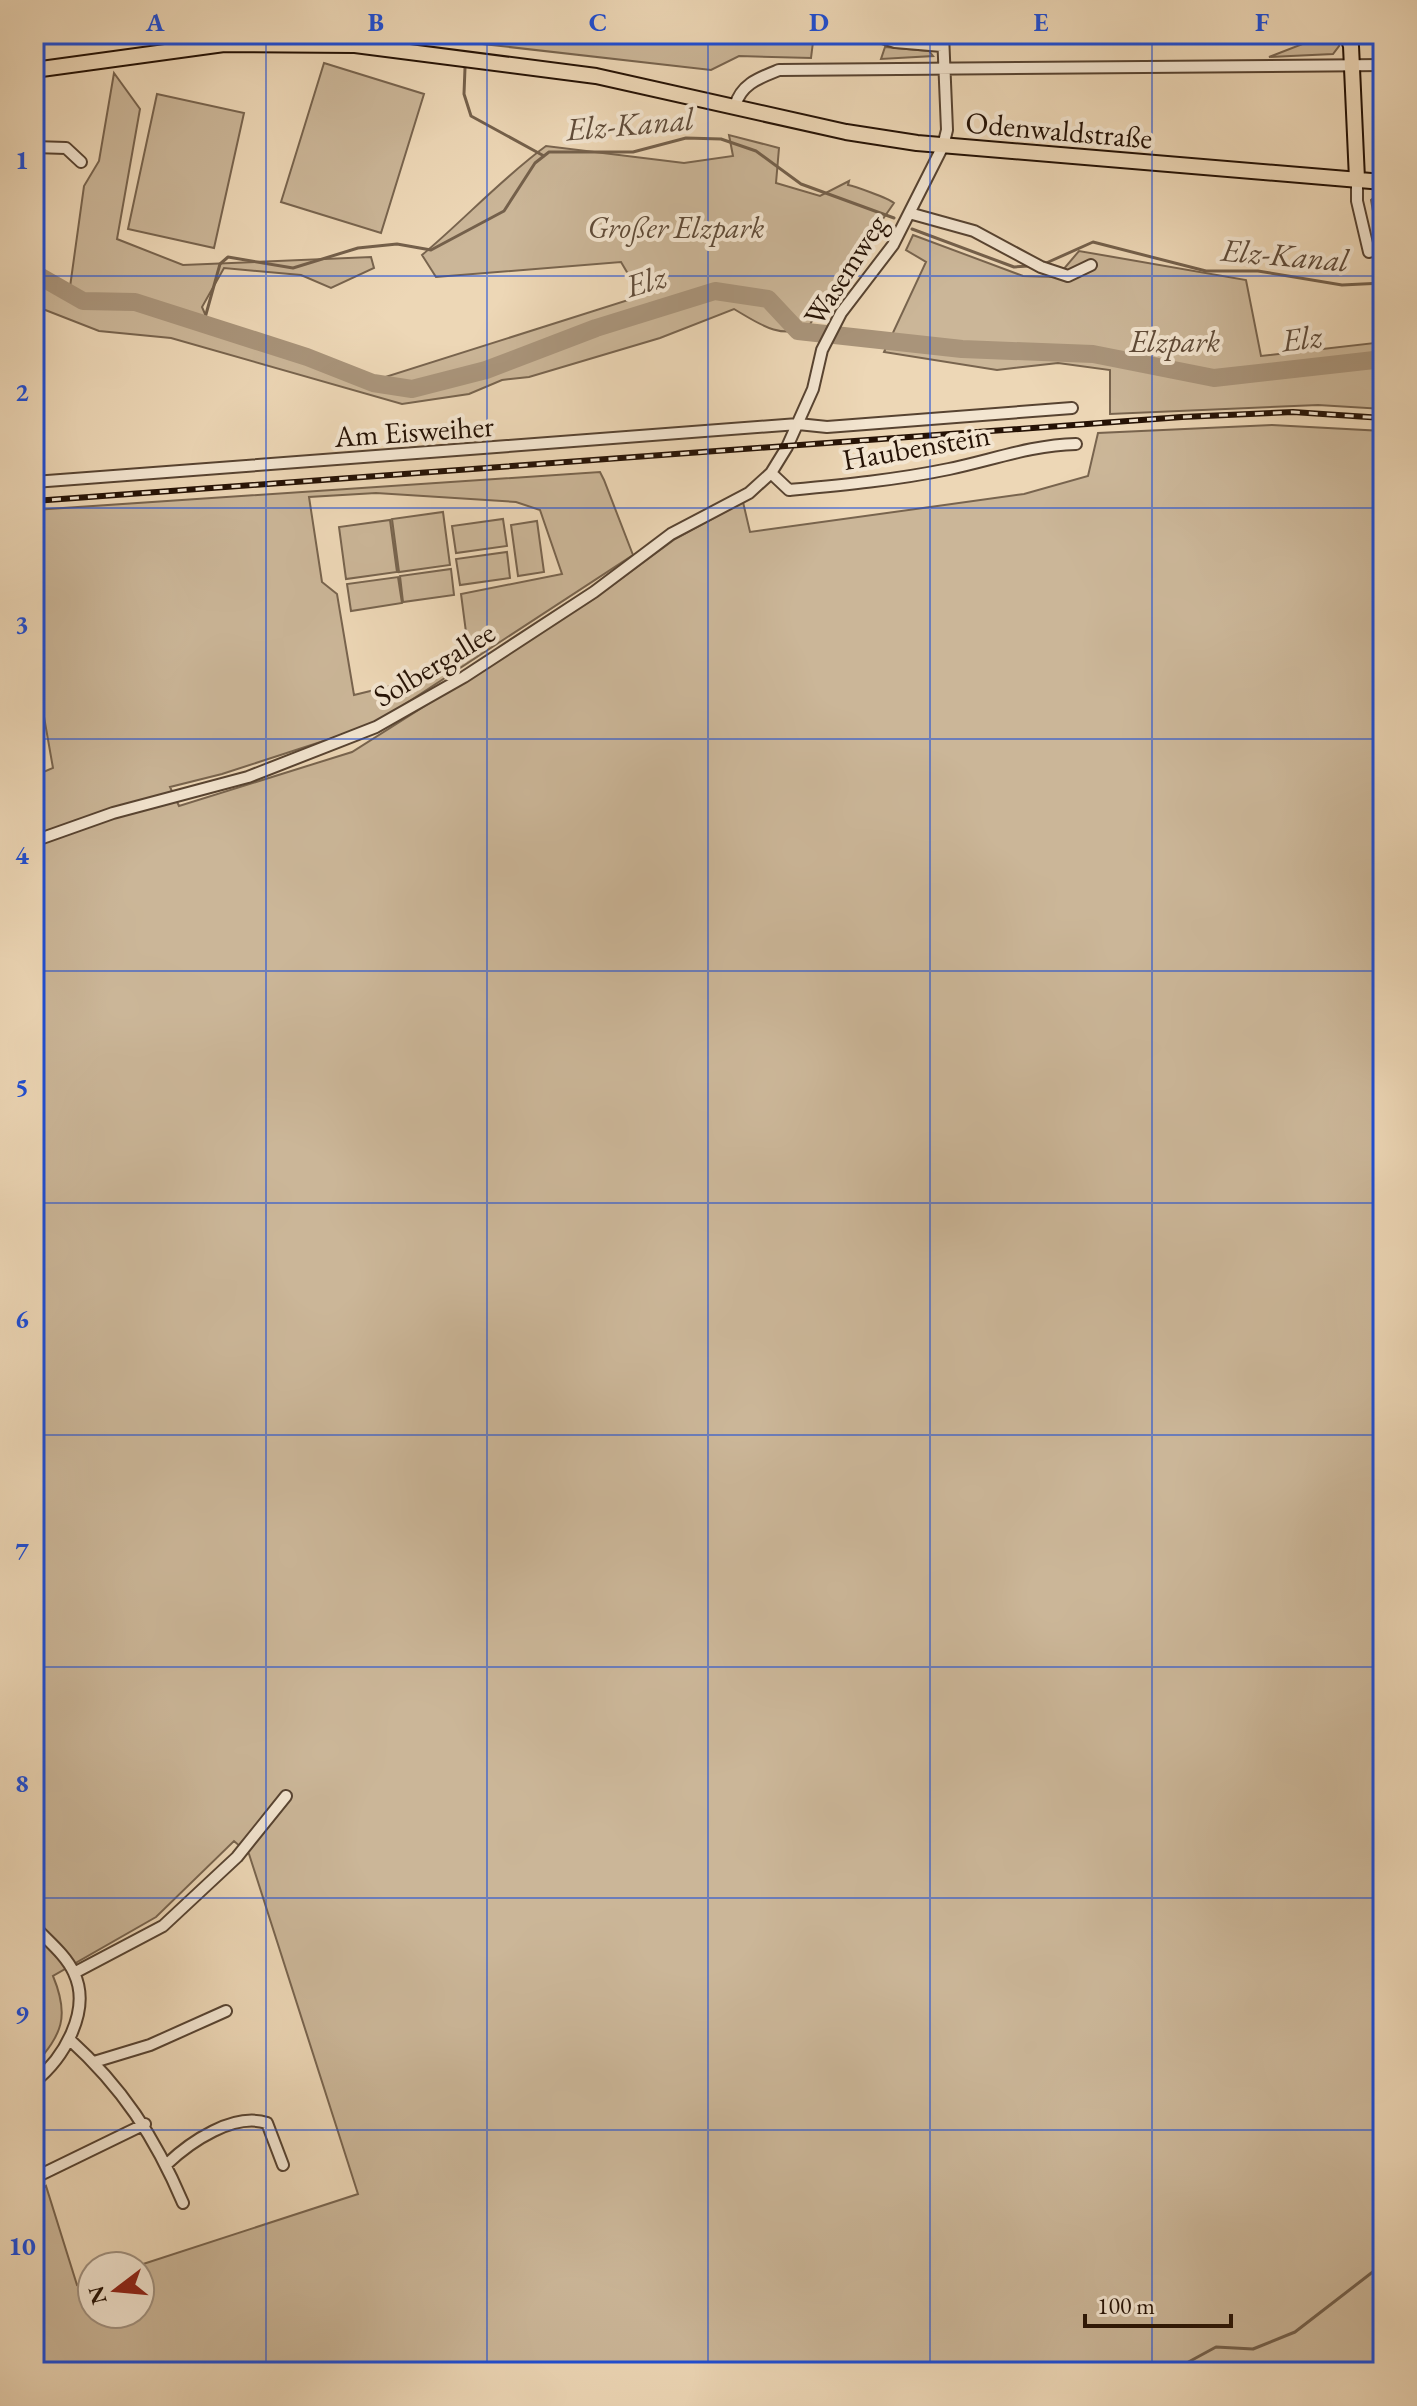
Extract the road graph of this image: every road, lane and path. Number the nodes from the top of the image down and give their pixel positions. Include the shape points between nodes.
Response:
1 (870, 34) edge
2 (1347, 34) edge
3 (942, 40) edge
4 (1383, 65) edge
5 (1352, 66) junction
6 (946, 69) junction
7 (34, 70) edge
8 (735, 106) junction
9 (943, 146) junction
10 (34, 147) edge
11 (81, 162) dead end
12 (1357, 179) junction
13 (1383, 182) edge
14 (909, 213) junction
15 (1369, 252) dead end
16 (1091, 265) dead end
17 (1072, 408) dead end
18 (798, 424) junction
19 (1076, 444) dead end
20 (771, 473) junction
21 (34, 482) edge
22 (34, 841) edge
23 (286, 1796) dead end
24 (34, 1926) edge
25 (74, 1973) junction
26 (226, 2011) dead end
27 (69, 2039) junction
28 (94, 2062) junction
29 (34, 2082) edge
30 (145, 2124) junction
31 (167, 2164) junction
32 (283, 2165) dead end
33 (34, 2178) edge
34 (183, 2203) dead end

1 - 3 street via 895,42
2 - 5 main road
3 - 6 street
4 - 5 street
5 - 6 street
5 - 12 main road
6 - 8 street via 779,70 755,79 738,95
6 - 9 street
7 - 8 main road, Odenwaldstraße via 224,44 335,43 561,70
8 - 9 main road, Odenwaldstraße via 846,132
9 - 12 main road, Odenwaldstraße
9 - 14 street, Wasemweg
10 - 11 street via 66,148
12 - 13 main road, Odenwaldstraße
12 - 15 street
14 - 16 street via 974,231 1068,276
14 - 18 street, Wasemweg via 893,245 841,313 822,350
17 - 18 street, Am Eisweiher via 827,427
18 - 20 street, Solbergallee
18 - 21 street, Am Eisweiher
19 - 20 street, Haubenstein via 1047,445 869,482 789,490
20 - 22 street, Solbergallee via 749,493 671,534 464,677 376,727 248,777 113,813
23 - 25 street via 237,1857 163,1926
24 - 25 street
25 - 27 street via 80,1990
26 - 28 street via 150,2045
27 - 28 street
27 - 29 street
28 - 30 street
30 - 31 street
30 - 33 street
31 - 32 street via 206,2135 254,2119 267,2123
31 - 34 street

